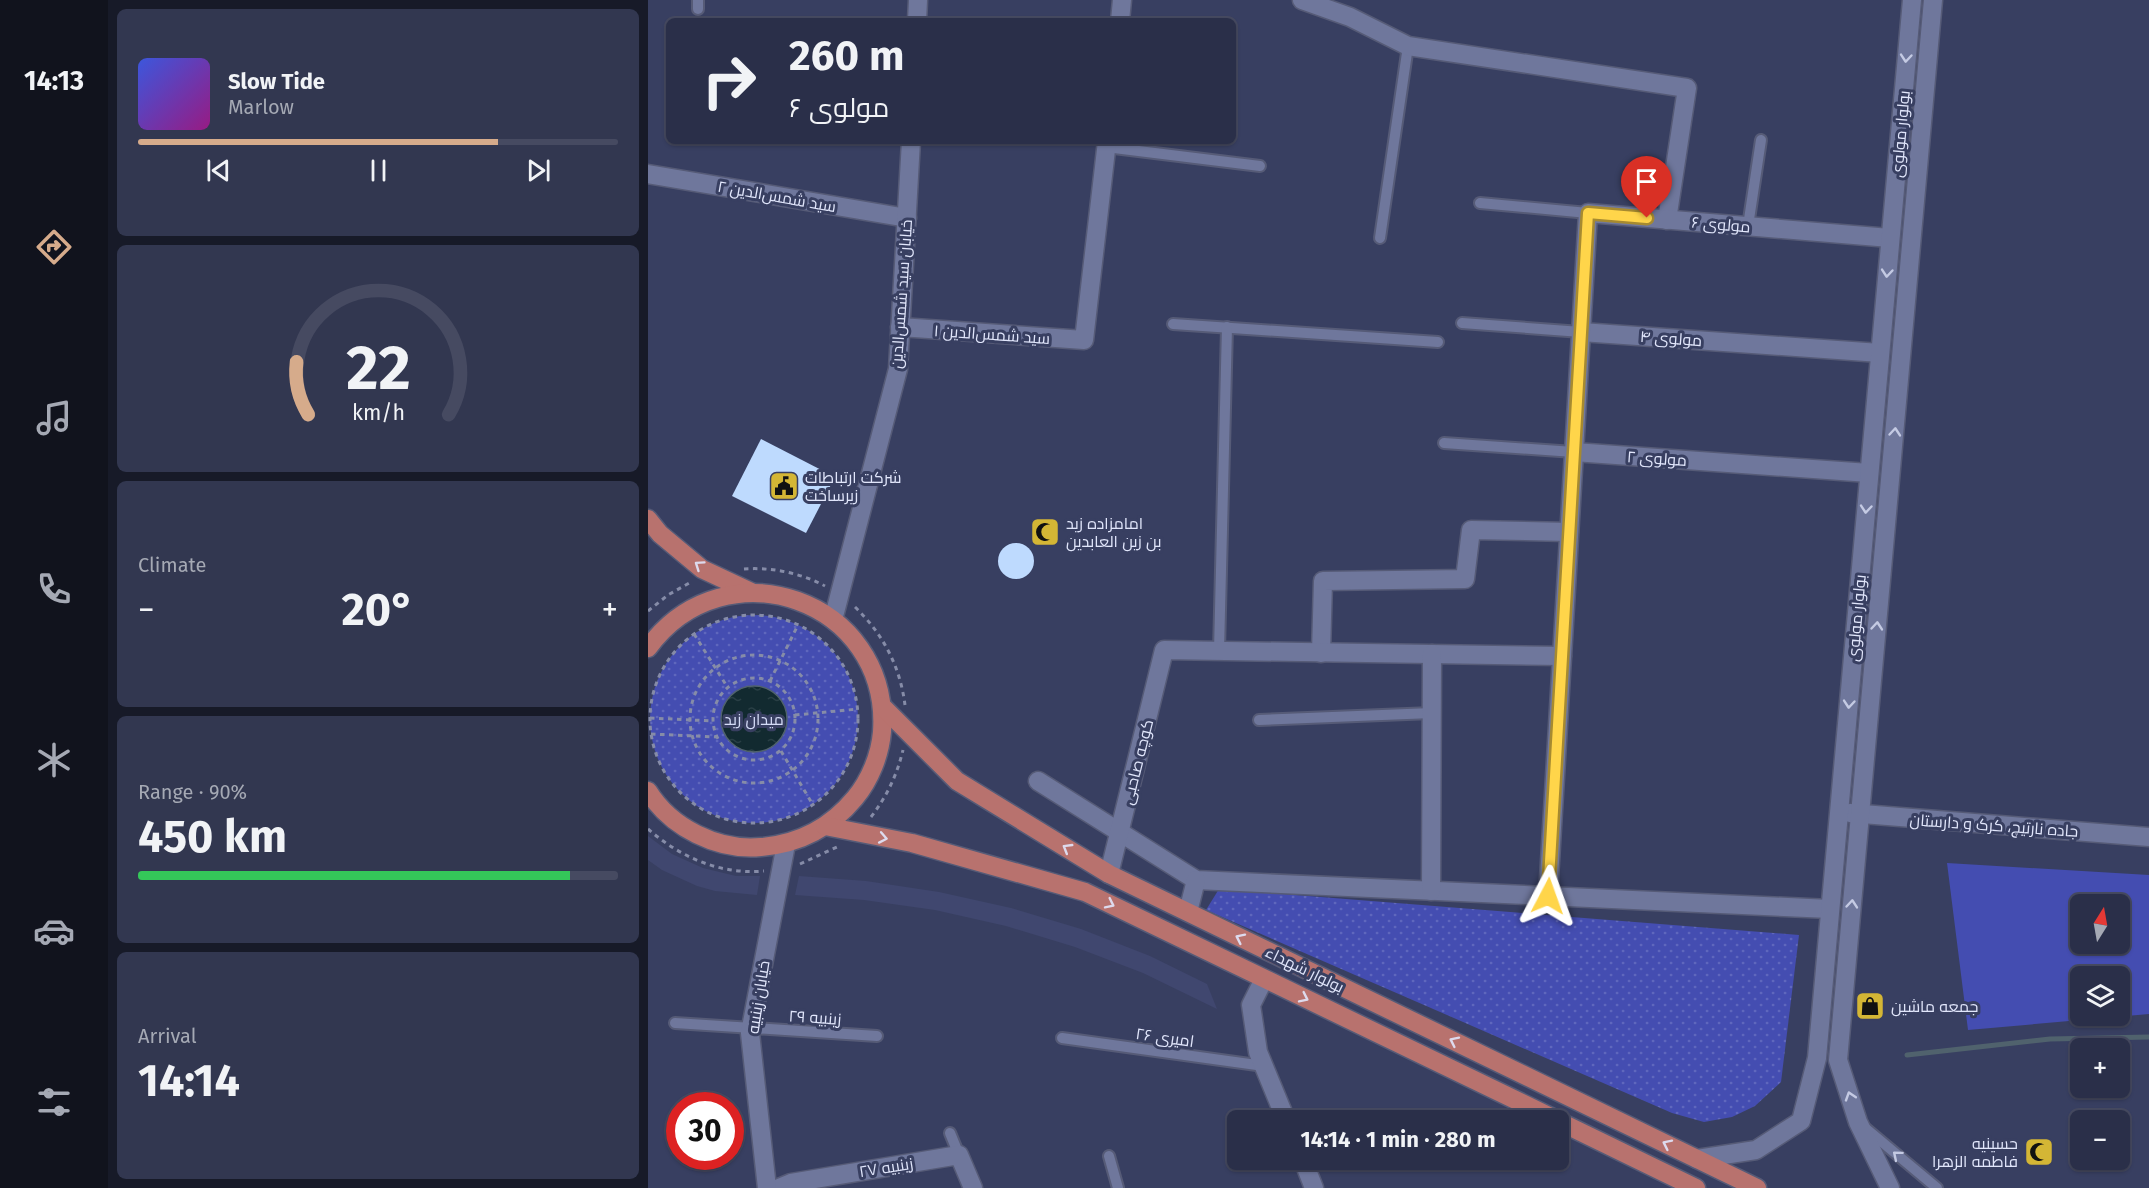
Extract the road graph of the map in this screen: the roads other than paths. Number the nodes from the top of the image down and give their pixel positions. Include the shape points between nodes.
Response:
1 (918, 0) edge
2 (1122, 0) edge
3 (1302, 0) edge
4 (1912, 0) edge
5 (1933, 0) edge
6 (1353, 8) edge
7 (917, 18) edge
8 (1120, 18) edge
9 (1408, 46) junction
10 (1904, 90) junction
11 (1925, 92) junction
12 (1761, 140) dead end
13 (911, 144) edge
14 (1106, 144) edge
15 (1260, 166) dead end
16 (648, 174) edge
17 (1480, 203) dead end
18 (1588, 213) junction
19 (907, 218) junction
20 (1667, 220) junction
21 (1748, 226) junction
22 (1380, 238) dead end
23 (1890, 238) junction
24 (1462, 323) dead end
25 (1173, 324) dead end
26 (900, 327) junction
27 (1227, 327) junction
28 (1581, 332) junction
29 (1438, 342) dead end
30 (1880, 353) junction
31 (1444, 443) dead end
32 (1574, 452) junction
33 (1869, 474) junction
34 (648, 519) edge
35 (1569, 532) junction
36 (751, 592) junction
37 (833, 620) junction
38 (648, 648) edge
39 (1219, 651) junction
40 (1321, 652) junction
41 (1432, 654) junction
42 (1562, 656) junction
43 (882, 706) junction
44 (1432, 713) junction
45 (1259, 720) dead end
46 (1038, 781) dead end
47 (648, 791) edge
48 (1839, 811) junction
49 (1860, 814) junction
50 (825, 826) junction
51 (1119, 832) junction
52 (2149, 837) edge
53 (786, 844) junction
54 (1109, 874) junction
55 (1196, 880) junction
56 (1431, 891) junction
57 (1548, 896) junction
58 (1830, 909) junction
59 (1188, 912) junction
60 (1264, 978) junction
61 (675, 1023) dead end
62 (751, 1027) junction
63 (877, 1036) dead end
64 (1062, 1038) dead end
65 (1817, 1058) junction
66 (1493, 1060) junction
67 (1838, 1060) junction
68 (1264, 1066) junction
69 (1481, 1084) junction
70 (1282, 1110) edge
71 (1535, 1110) edge
72 (1858, 1122) junction
73 (1569, 1126) edge
74 (950, 1133) dead end
75 (959, 1155) junction
76 (1109, 1156) dead end
77 (1697, 1159) junction
78 (1307, 1170) edge
79 (767, 1188) edge
80 (779, 1188) edge
81 (973, 1188) edge
82 (1118, 1188) edge
83 (1314, 1188) edge
84 (1696, 1188) edge
85 (1757, 1188) edge
86 (1890, 1188) edge
87 (1937, 1188) edge

1 - 7 street
2 - 8 street
3 - 6 street
4 -> 10 street, بولوار مولوی
5 - 11 street, بولوار مولوی
6 - 9 street
9 - 20 street via 1687,88
9 - 22 lane
10 - 11 street
10 - 23 street, بولوار مولوی
49 -> 11 street, بولوار مولوی
12 - 21 lane
13 - 19 street, خیابان سید شمس‌الدین
14 - 15 lane
14 - 26 street, سید شمس‌الدین ۱ via 1084,340
16 - 19 street, سید شمس‌الدین ۲
17 - 18 lane, مولوی ۶
18 - 20 street, مولوی ۶
18 - 28 street
19 - 26 street, خیابان سید شمس‌الدین
20 - 21 street, مولوی ۶
21 - 23 street, مولوی ۶
23 -> 30 street, بولوار مولوی
24 - 28 lane, مولوی ۴
25 - 27 lane
26 - 37 street, خیابان سید شمس‌الدین via 898,369
27 - 29 lane
27 - 39 lane
28 - 30 street, مولوی ۴
28 - 32 street
30 - 33 street, بولوار مولوی
31 - 32 lane, مولوی ۲
32 - 33 street, مولوی ۲
32 - 35 street
33 -> 48 street, بولوار مولوی
36 -> 34 main road via 702,568 660,534
35 - 40 street via 1471,530 1466,579 1323,581
35 - 42 street
36 - 37 main road via 795,599
36 - 38 main road via 694,607 669,624
37 - 43 main road via 866,658
39 - 40 street
39 - 51 street, کوچه صاحبی via 1164,650
40 - 41 street
41 - 42 street
41 - 44 street
42 - 57 street
43 - 50 main road via 880,745 867,781 849,806
54 -> 43 main road, بولوار شهداء via 957,781
44 - 45 lane
44 - 56 street
46 - 51 street
47 - 53 main road via 669,816 704,837 744,847
48 - 49 street, جاده نارتیچ، کرک و دارستان
48 - 58 street, بولوار مولوی
49 - 52 street, جاده نارتیچ، کرک و دارستان
67 -> 49 street, بولوار مولوی
50 - 53 main road
50 -> 60 main road, بولوار شهداء via 912,843 1085,892
51 - 54 street, کوچه صاحبی
51 - 55 street
53 - 62 street, خیابان زینبیه
54 - 59 main road, بولوار شهداء
55 - 56 street
55 - 59 street
56 - 57 street
57 - 58 street
58 - 65 street, بولوار مولوی
66 -> 59 main road, بولوار شهداء
60 - 68 street via 1251,1005
60 -> 69 main road, بولوار شهداء
61 - 62 lane, زینبیه ۲۹
62 - 63 lane, زینبیه ۲۹
62 - 79 street, خیابان زینبیه
64 - 68 lane, امیری ۲۶
65 - 67 street
65 - 77 street, بولوار مولوی via 1801,1121 1756,1150
66 - 69 main road
77 -> 66 main road, بولوار شهداء
72 -> 67 street, بولوار مولوی
68 - 70 street
69 - 71 main road, بولوار شهداء
72 - 86 street, بولوار مولوی
87 -> 72 lane
73 - 84 main road, بولوار شهداء
74 - 75 lane
75 - 80 street, زینبیه ۲۷
75 - 81 street
76 - 82 lane
77 - 85 main road, بولوار شهداء
78 - 83 street

